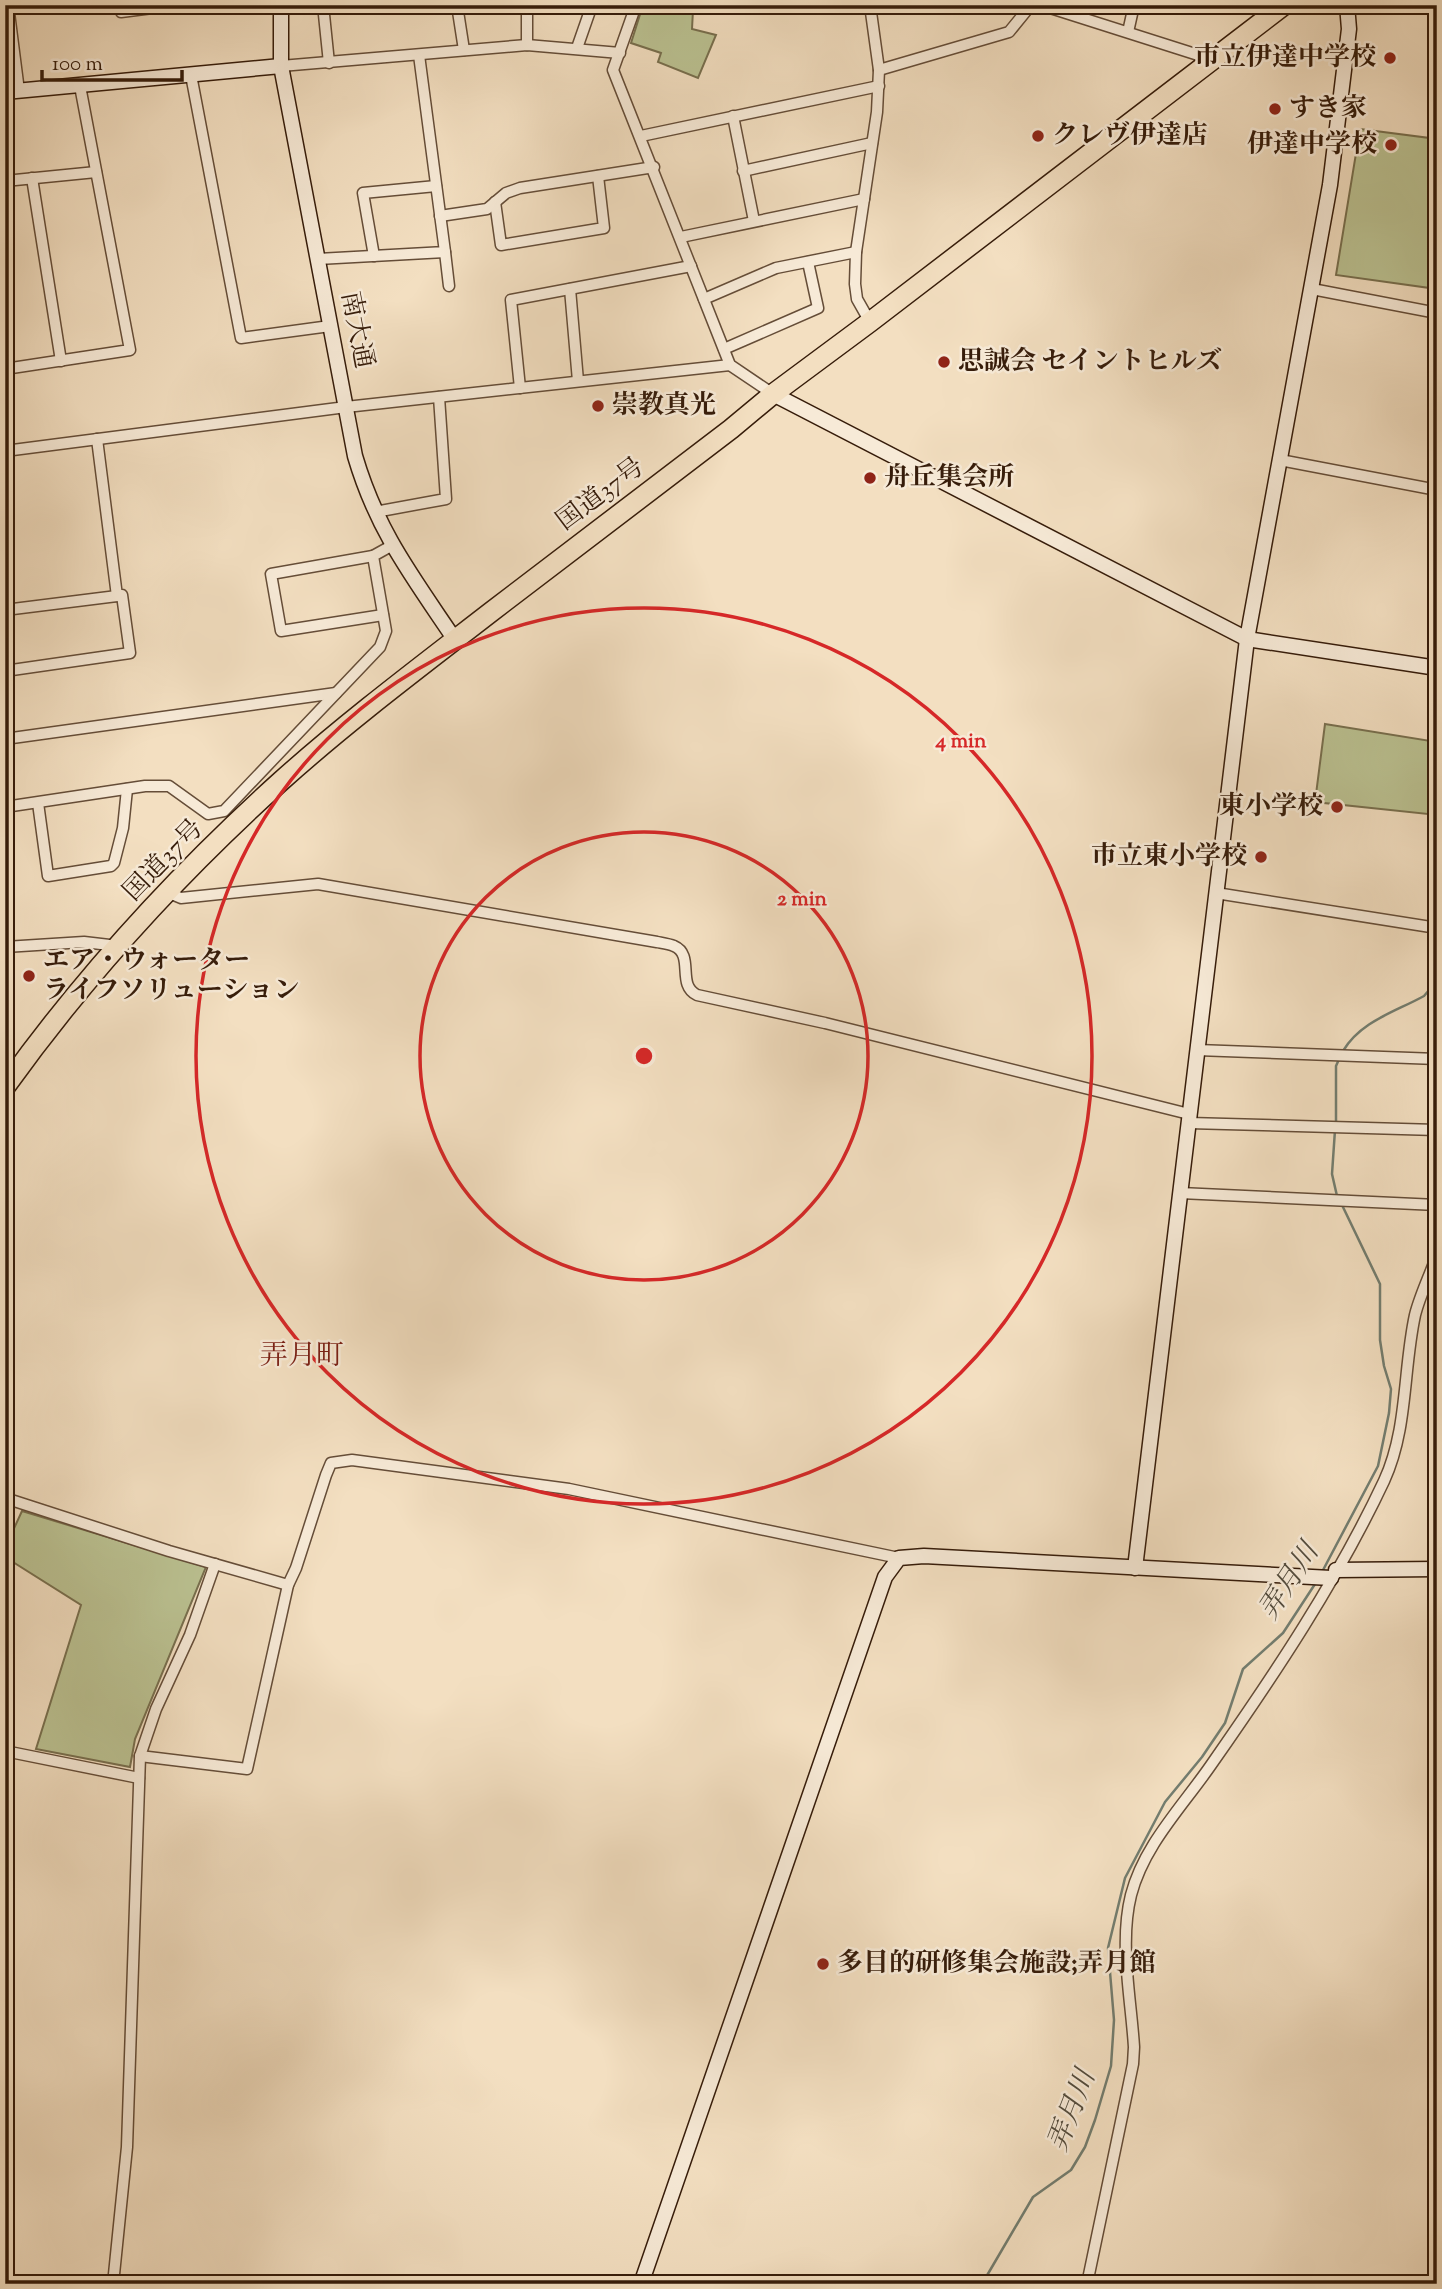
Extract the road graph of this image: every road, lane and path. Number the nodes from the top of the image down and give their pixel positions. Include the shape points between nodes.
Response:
1 (8, 5) edge
2 (176, 5) edge
3 (281, 5) edge
4 (323, 5) edge
5 (457, 5) edge
6 (527, 5) edge
7 (592, 5) edge
8 (636, 5) edge
9 (870, 5) edge
10 (1031, 5) edge
11 (1041, 5) edge
12 (1134, 5) edge
13 (1284, 5) edge
14 (1347, 5) edge
15 (121, 12) dead end
16 (1128, 32) junction
17 (527, 45) junction
18 (577, 48) junction
19 (464, 50) junction
20 (620, 53) junction
21 (419, 55) junction
22 (1214, 60) junction
23 (329, 63) junction
24 (281, 66) junction
25 (878, 70) junction
26 (191, 75) junction
27 (80, 86) junction
28 (878, 86) junction
29 (12, 92) edge
30 (733, 116) junction
31 (640, 136) junction
32 (872, 142) junction
33 (653, 167) junction
34 (96, 172) junction
35 (743, 172) junction
36 (598, 176) junction
37 (32, 178) junction
38 (5, 181) edge
39 (436, 186) junction
40 (864, 199) junction
41 (495, 202) junction
42 (440, 216) junction
43 (754, 221) junction
44 (681, 237) junction
45 (856, 252) junction
46 (445, 253) junction
47 (374, 256) junction
48 (318, 259) junction
49 (808, 262) junction
50 (691, 266) junction
51 (449, 286) dead end
52 (570, 289) junction
53 (1312, 289) junction
54 (704, 299) junction
55 (1437, 313) edge
56 (870, 322) junction
57 (330, 326) junction
58 (724, 349) junction
59 (61, 361) junction
60 (730, 365) junction
61 (5, 369) edge
62 (578, 381) junction
63 (520, 388) junction
64 (773, 394) junction
65 (439, 397) junction
66 (346, 407) junction
67 (97, 439) junction
68 (5, 451) edge
69 (1280, 460) junction
70 (1437, 490) edge
71 (375, 512) junction
72 (391, 546) junction
73 (373, 556) junction
74 (117, 596) junction
75 (5, 610) edge
76 (383, 615) junction
77 (1247, 639) junction
78 (455, 640) junction
79 (1437, 668) edge
80 (5, 671) edge
81 (337, 693) junction
82 (5, 739) edge
83 (127, 789) junction
84 (38, 803) junction
85 (5, 807) edge
86 (169, 893) junction
87 (1216, 893) junction
88 (1437, 928) edge
89 (118, 946) junction
90 (5, 947) edge
91 (1197, 1050) junction
92 (1437, 1059) edge
93 (5, 1087) edge
94 (1189, 1118) junction
95 (1437, 1130) edge
96 (1180, 1193) junction
97 (1437, 1205) edge
98 (1437, 1255) edge
99 (5, 1498) edge
100 (899, 1558) junction
101 (215, 1564) junction
102 (1135, 1568) junction
103 (1437, 1569) edge
104 (1333, 1574) junction
105 (288, 1585) junction
106 (5, 1751) edge
107 (140, 1756) junction
108 (138, 1778) junction
109 (113, 2284) edge
110 (641, 2284) edge
111 (1087, 2284) edge

1 - 29 street
2 - 15 street
3 - 24 street, 南大通
4 - 23 street
5 - 19 street
6 - 17 street
7 - 18 street
8 - 20 street
9 - 25 street
10 - 25 street via 1009,32
11 - 16 street
12 - 16 street
13 - 22 highway, 国道37号
14 - 53 street via 1349,29 1336,143
16 - 22 street
17 - 18 street
17 - 19 street
18 - 20 street
19 - 21 street
20 - 31 street via 613,70
21 - 23 street
21 - 39 street
22 - 56 highway, 国道37号
23 - 24 street
24 - 26 street
24 - 48 street, 南大通
25 - 28 street
26 - 27 street
26 - 57 street via 241,338
27 - 29 street
27 - 34 street
28 - 30 street
28 - 32 street
30 - 31 street
30 - 35 street
31 - 33 street
32 - 35 street
32 - 40 street
33 - 36 street
33 - 44 street
34 - 37 street
34 - 59 street via 130,351
35 - 43 street
36 - 41 street via 520,188
36 - 41 street via 604,228 501,245
37 - 38 street
37 - 59 street
39 - 42 street
39 - 47 street via 363,193
40 - 43 street
40 - 45 street
41 - 42 street via 487,209
42 - 46 street
43 - 44 street
44 - 50 street
45 - 49 street
45 - 56 street via 857,299
46 - 47 street
46 - 51 street
47 - 48 street
48 - 57 street, 南大通
49 - 54 street via 776,268
49 - 58 street via 818,308
50 - 52 street
50 - 54 street
52 - 62 street
52 - 63 street via 511,300
53 - 55 street
53 - 69 street
54 - 58 street
56 - 64 highway, 国道37号
57 - 66 street, 南大通
58 - 60 street
59 - 61 street
60 - 62 street
60 - 64 street
62 - 63 street
63 - 65 street
64 - 77 street
64 - 78 highway, 国道37号
65 - 66 street
65 - 71 street via 446,499
66 - 67 street
66 - 71 street, 南大通 via 355,456
67 - 68 street
67 - 74 street
69 - 70 street
69 - 77 street
71 - 72 street, 南大通
72 - 73 street
72 - 78 street, 南大通
73 - 76 street
73 - 76 street via 271,574 281,631
74 - 75 street
74 - 80 street via 122,595 130,653
76 - 81 street via 386,631 380,647
77 - 79 street
77 - 87 street
78 - 86 highway, 国道37号 via 280,782
81 - 82 street
81 - 83 street via 224,811 208,814 169,786
83 - 84 street
83 - 84 street via 114,863 48,876
84 - 85 street
86 - 89 highway, 国道37号
86 - 94 street via 181,898 318,884 657,942 680,950 686,986 697,995 838,1026
87 - 88 street
87 - 91 street
89 - 90 street via 84,942
89 - 93 highway, 国道37号
91 - 92 street
91 - 94 street
94 - 95 street via 1335,1129
94 - 96 street
96 - 97 street
96 - 102 street
98 - 104 street via 1415,1314 1394,1452 1385,1479
99 - 101 street
100 - 102 street
100 - 105 street via 569,1489 352,1460 331,1463
100 - 110 street via 885,1577
101 - 105 street
101 - 107 street
102 - 104 street
103 - 104 street
104 - 111 street via 1320,1602 1139,1870 1126,1937 1133,2064
105 - 107 street via 247,1769
106 - 108 street
107 - 108 street
108 - 109 street via 127,2147

